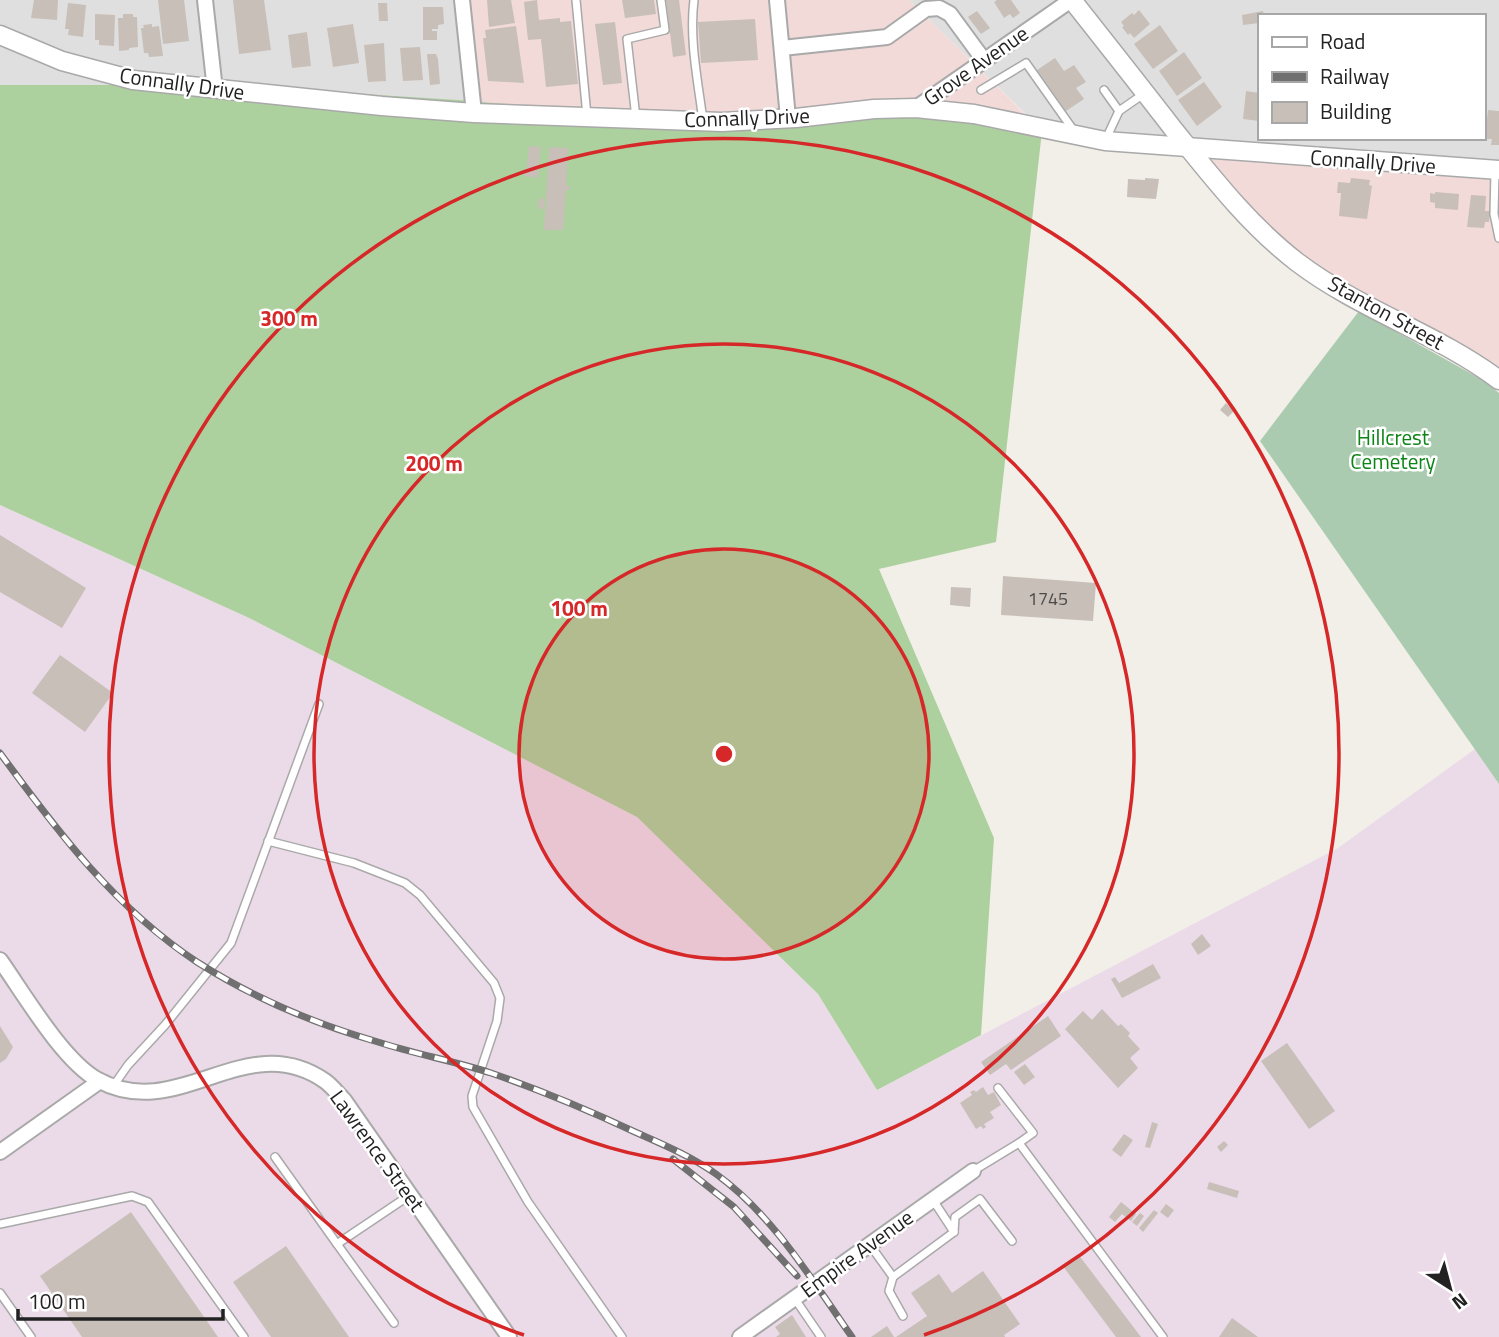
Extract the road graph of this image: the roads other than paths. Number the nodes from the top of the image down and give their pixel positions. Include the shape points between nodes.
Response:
1 (205, 0) edge
2 (462, 0) edge
3 (576, 0) edge
4 (661, 0) edge
5 (694, 0) edge
6 (777, 0) edge
7 (1071, 0) edge
8 (0, 35) edge
9 (782, 48) junction
10 (984, 60) junction
11 (215, 90) junction
12 (981, 90) dead end
13 (1104, 90) dead end
14 (1145, 93) junction
15 (916, 108) junction
16 (1119, 111) junction
17 (474, 113) junction
18 (587, 117) junction
19 (636, 118) junction
20 (788, 118) junction
21 (703, 121) junction
22 (1077, 135) junction
23 (1105, 141) junction
24 (1190, 149) junction
25 (1497, 170) edge
26 (1499, 238) edge
27 (1499, 380) edge
28 (319, 704) dead end
29 (268, 841) junction
30 (0, 960) edge
31 (107, 1083) junction
32 (998, 1088) dead end
33 (1019, 1143) junction
34 (0, 1152) edge
35 (275, 1157) dead end
36 (973, 1171) joint
37 (410, 1195) junction
38 (933, 1200) junction
39 (0, 1224) edge
40 (954, 1232) junction
41 (1012, 1241) dead end
42 (337, 1244) junction
43 (870, 1245) junction
44 (893, 1277) junction
45 (0, 1293) edge
46 (794, 1299) junction
47 (903, 1316) dead end
48 (394, 1323) dead end
49 (31, 1337) edge
50 (244, 1337) edge
51 (509, 1337) edge
52 (622, 1337) edge
53 (740, 1337) edge
54 (821, 1337) edge
55 (1163, 1337) edge

1 - 11 street
2 - 17 street
3 - 18 lane
4 - 19 lane via 665,30 627,39
5 - 21 lane via 694,52
6 - 9 street
7 - 10 street, Grove Avenue
7 - 14 street, Stanton Street
8 - 11 street, Connally Drive via 62,61 133,80
9 - 10 street via 887,37 926,9 939,8 950,13
9 - 20 street
10 - 15 street, Grove Avenue
11 - 17 street, Connally Drive
12 - 22 lane via 1026,63
13 - 16 lane
14 - 16 lane
14 - 24 street, Stanton Street
15 - 20 street, Connally Drive
15 - 22 street, Connally Drive via 974,114
16 - 23 lane
17 - 18 street, Connally Drive
18 - 19 street, Connally Drive
19 - 21 street, Connally Drive
20 - 21 street, Connally Drive
22 - 23 street, Connally Drive
23 - 24 street, Connally Drive
24 - 25 street, Connally Drive
24 - 27 street, Stanton Street via 1242,212 1297,261 1353,299 1433,338
25 - 26 lane via 1494,214
28 - 29 lane
29 - 31 lane via 231,943 165,1025
29 - 52 lane via 354,863 405,883 494,983 500,998 497,1021 472,1096 473,1107 528,1202
30 - 31 street, Lawrence Street via 67,1054
31 - 34 street
31 - 37 street, Lawrence Street via 128,1091 158,1092 245,1065 269,1062 298,1067 326,1082 344,1100
32 - 33 lane via 1032,1133
33 - 36 lane
33 - 55 lane
35 - 42 lane
36 - 38 street, Empire Avenue
37 - 42 lane
37 - 51 street, Lawrence Street
38 - 40 lane
38 - 43 street, Empire Avenue
39 - 50 lane via 132,1196 148,1202
40 - 41 lane via 955,1217 979,1199
40 - 44 lane
42 - 48 lane
43 - 44 lane
43 - 46 street, Empire Avenue
44 - 47 lane via 889,1291
45 - 49 lane
46 - 53 street, Empire Avenue
46 - 54 lane

